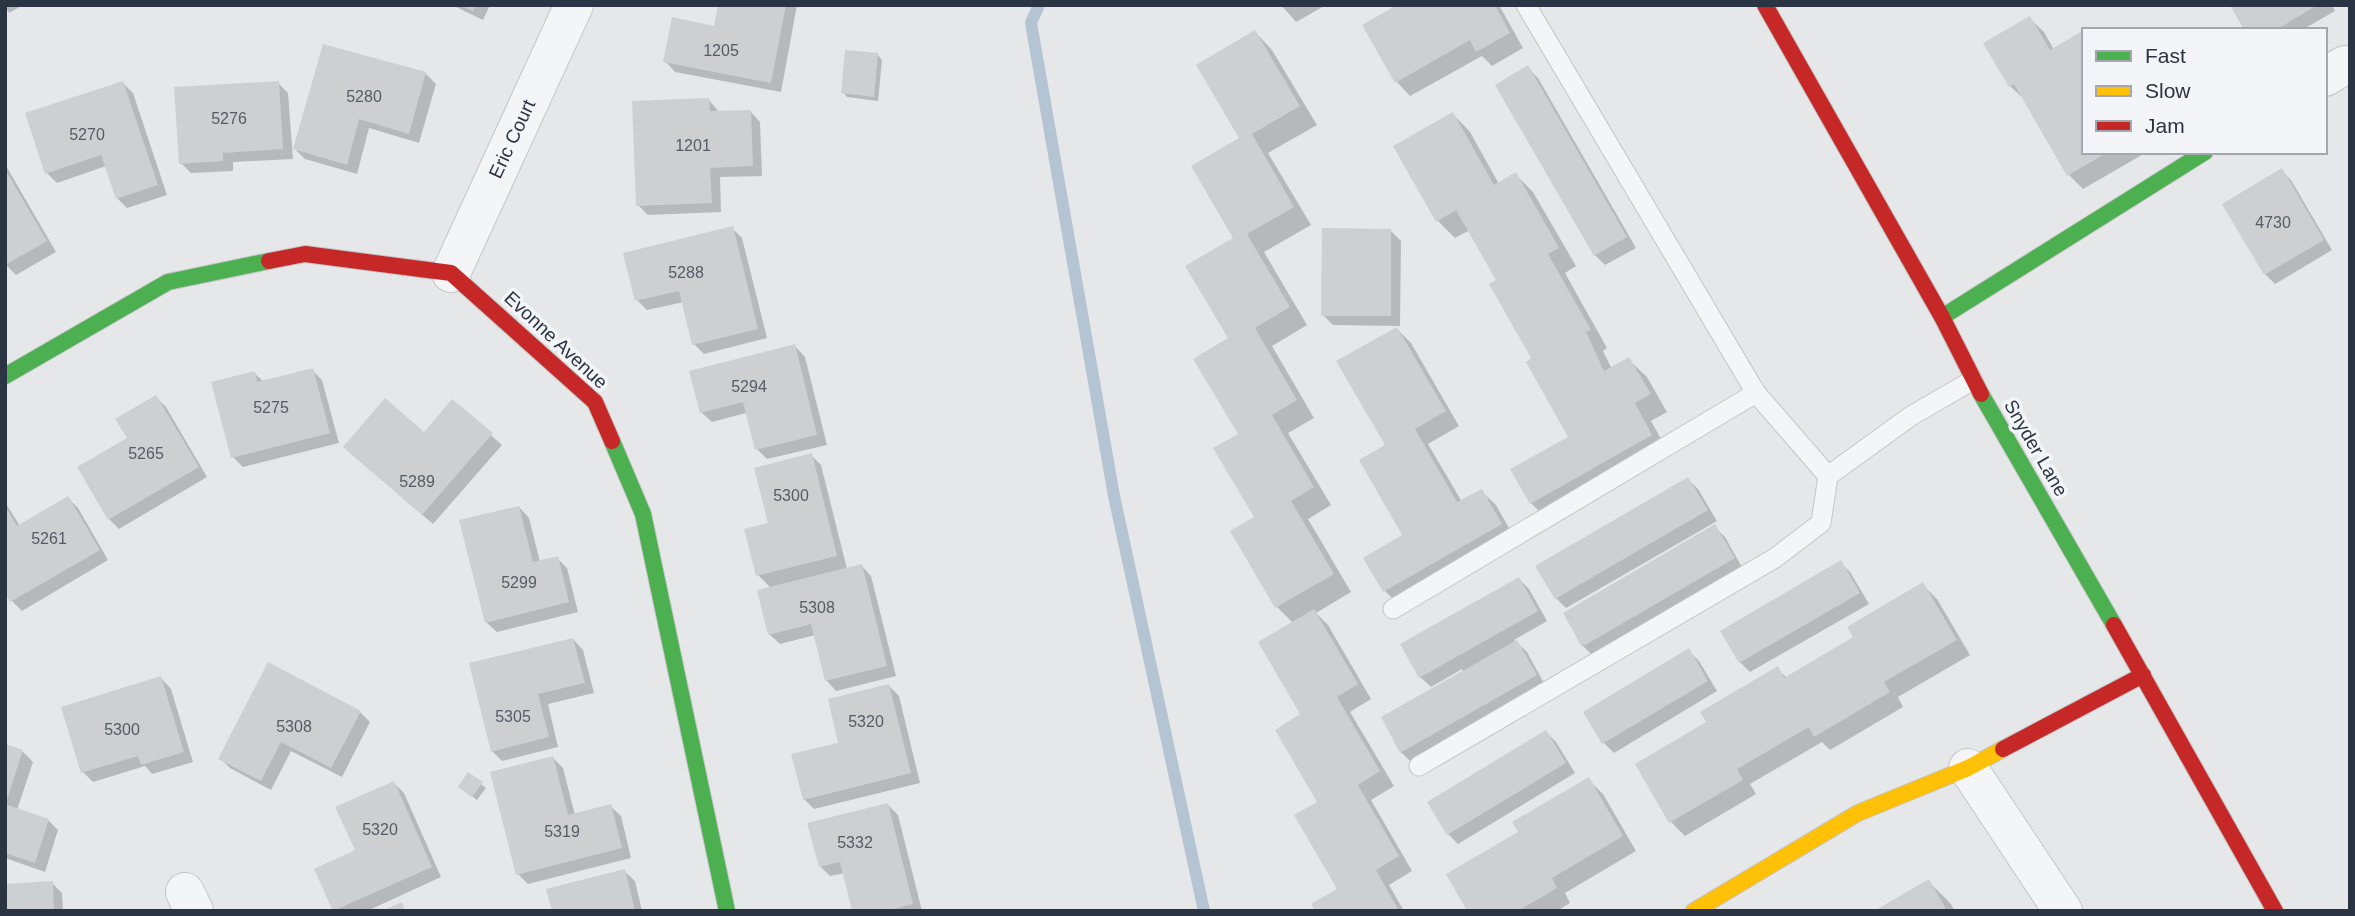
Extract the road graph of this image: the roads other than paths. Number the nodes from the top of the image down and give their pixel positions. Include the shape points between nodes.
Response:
1 (574, 5) edge
2 (1526, 5) edge
3 (1765, 5) edge
4 (2202, 154) edge
5 (451, 273) junction
6 (1942, 317) junction
7 (5, 376) edge
8 (1973, 380) junction
9 (1756, 393) junction
10 (1828, 476) junction
11 (1392, 609) dead end
12 (2143, 675) junction
13 (1419, 766) dead end
14 (1968, 768) junction
15 (727, 911) edge
16 (1694, 911) edge
17 (2063, 911) edge
18 (2275, 911) edge

1 - 5 street, Eric Court
2 - 9 lane
3 - 6 street, Snyder Lane
4 - 6 street
5 - 7 street via 305,254 168,282
5 - 15 street, Evonne Avenue via 595,402 643,514
6 - 8 street, Snyder Lane
8 - 10 lane via 1911,416
8 - 12 street, Snyder Lane
9 - 10 lane
9 - 11 lane
10 - 13 lane via 1821,523 1775,558
12 - 14 street
12 - 18 street, Snyder Lane
14 - 16 street via 1858,813
14 - 17 street

